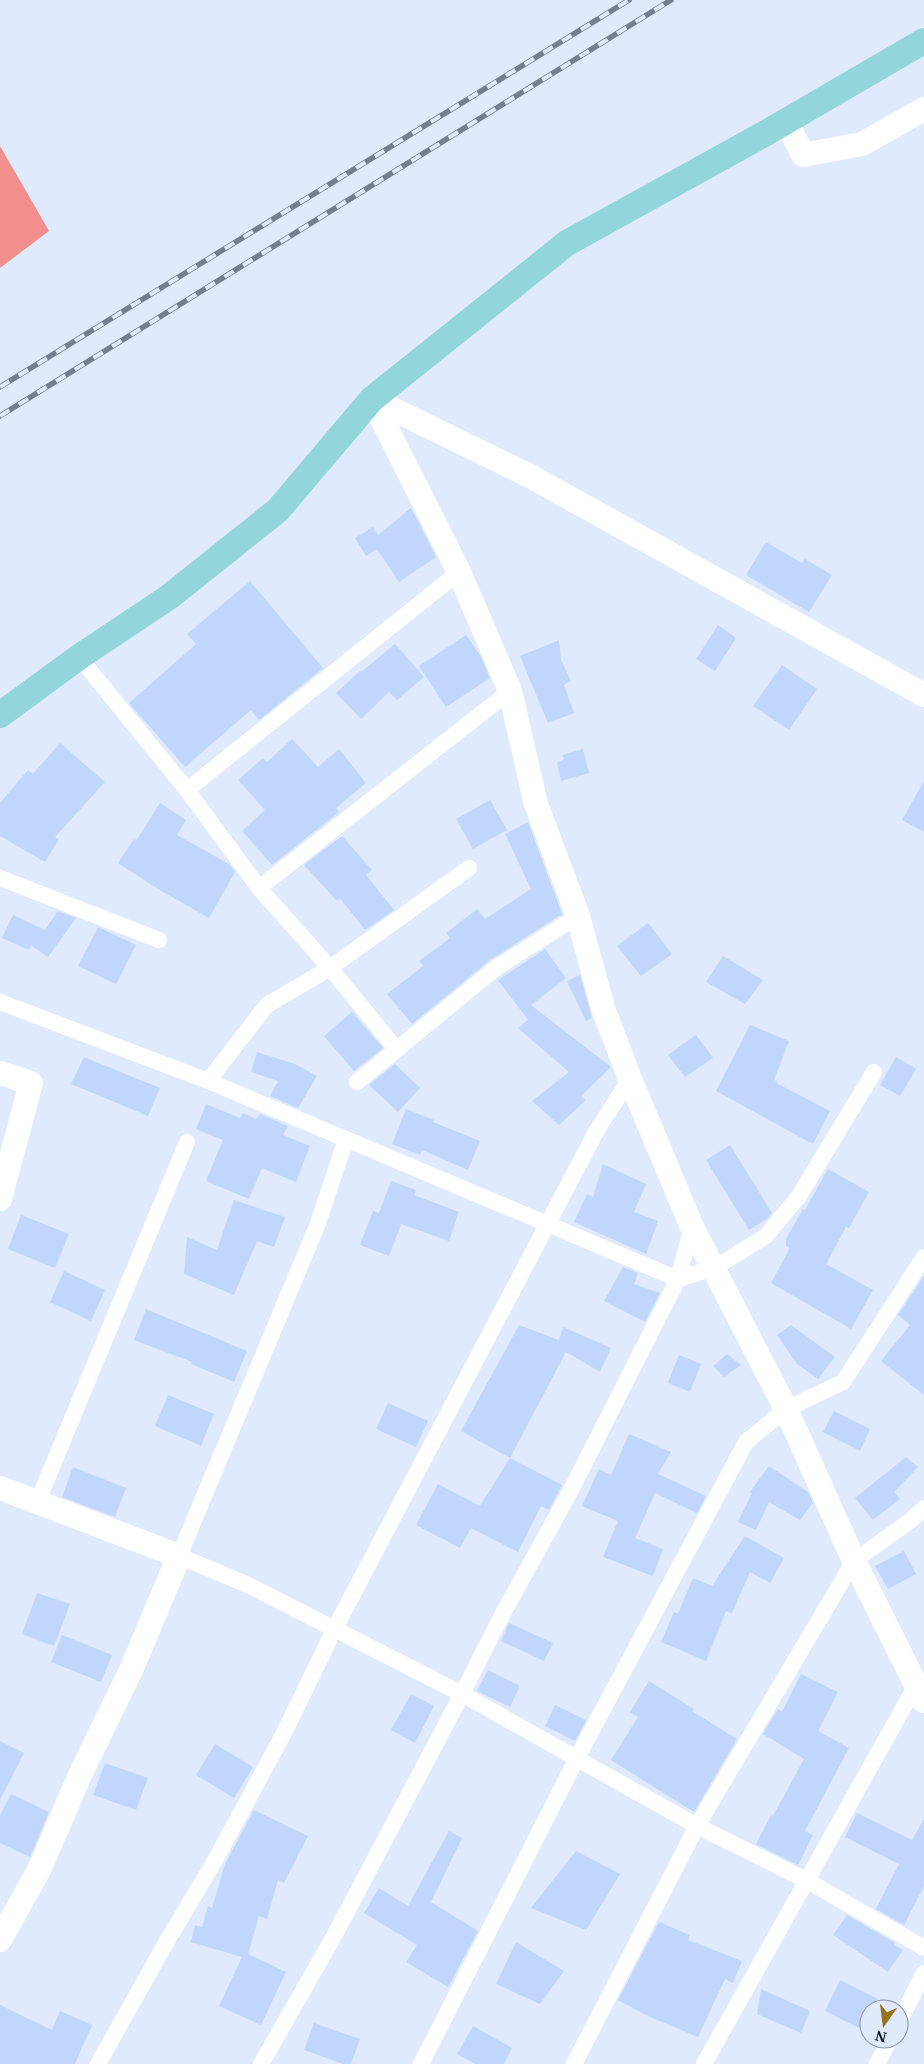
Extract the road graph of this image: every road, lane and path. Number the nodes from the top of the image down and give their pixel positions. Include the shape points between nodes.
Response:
1 (924, 41) edge
2 (924, 109) edge
3 (786, 121) junction
4 (372, 399) junction
5 (459, 572) junction
6 (79, 657) junction
7 (510, 692) junction
8 (924, 695) edge
9 (0, 715) edge
10 (186, 790) junction
11 (469, 868) dead end
12 (0, 878) edge
13 (259, 888) junction
14 (578, 916) junction
15 (159, 940) dead end
16 (330, 968) junction
17 (0, 1002) edge
18 (396, 1050) junction
19 (874, 1072) dead end
20 (0, 1073) edge
21 (630, 1079) junction
22 (208, 1081) junction
23 (357, 1082) dead end
24 (346, 1139) junction
25 (187, 1142) dead end
26 (0, 1199) edge
27 (549, 1225) junction
28 (692, 1227) junction
29 (924, 1257) edge
30 (714, 1268) junction
31 (678, 1280) junction
32 (786, 1409) junction
33 (0, 1488) edge
34 (37, 1503) junction
35 (924, 1508) edge
36 (179, 1556) junction
37 (854, 1560) junction
38 (334, 1630) junction
39 (462, 1694) junction
40 (920, 1694) edge
41 (577, 1758) junction
42 (698, 1826) junction
43 (806, 1880) junction
44 (0, 1940) edge
45 (924, 1948) edge
46 (924, 1973) edge
47 (909, 2002) edge
48 (885, 2049) edge
49 (98, 2064) edge
50 (260, 2064) edge
51 (421, 2064) edge
52 (574, 2064) edge
53 (704, 2064) edge
54 (877, 2064) edge

1 - 3 main road
2 - 3 street via 862,144 803,155
3 - 4 main road via 567,243
4 - 5 street
4 - 6 main road via 278,510 169,597
4 - 8 street via 530,476
5 - 7 street
5 - 10 street
6 - 9 main road
6 - 10 street
7 - 13 street
7 - 14 street via 536,804
10 - 13 street
11 - 16 street
12 - 15 street
13 - 16 street
14 - 18 street via 496,968
14 - 21 street via 603,1008
16 - 18 street
16 - 22 street via 266,1004
17 - 22 street
18 - 23 street
19 - 30 street via 799,1196 766,1236
20 - 26 street via 31,1083
21 - 27 street via 597,1130
21 - 28 street
22 - 24 street
24 - 27 street
24 - 36 street via 316,1226
25 - 34 street
27 - 31 street
27 - 38 street
28 - 30 street
28 - 31 street
29 - 32 street via 843,1382
30 - 31 street
30 - 32 street
31 - 39 street
32 - 37 street
32 - 41 street via 746,1442
33 - 34 street
34 - 36 street
35 - 37 street
36 - 38 street via 246,1584
36 - 44 street via 40,1870
37 - 40 street
37 - 42 street
38 - 39 street
38 - 49 street via 284,1733 213,1864
39 - 41 street
39 - 50 street via 333,1938
40 - 43 street
41 - 42 street
41 - 51 street
42 - 43 street
42 - 52 street
43 - 45 street
43 - 53 street
46 - 47 street
48 - 54 street

